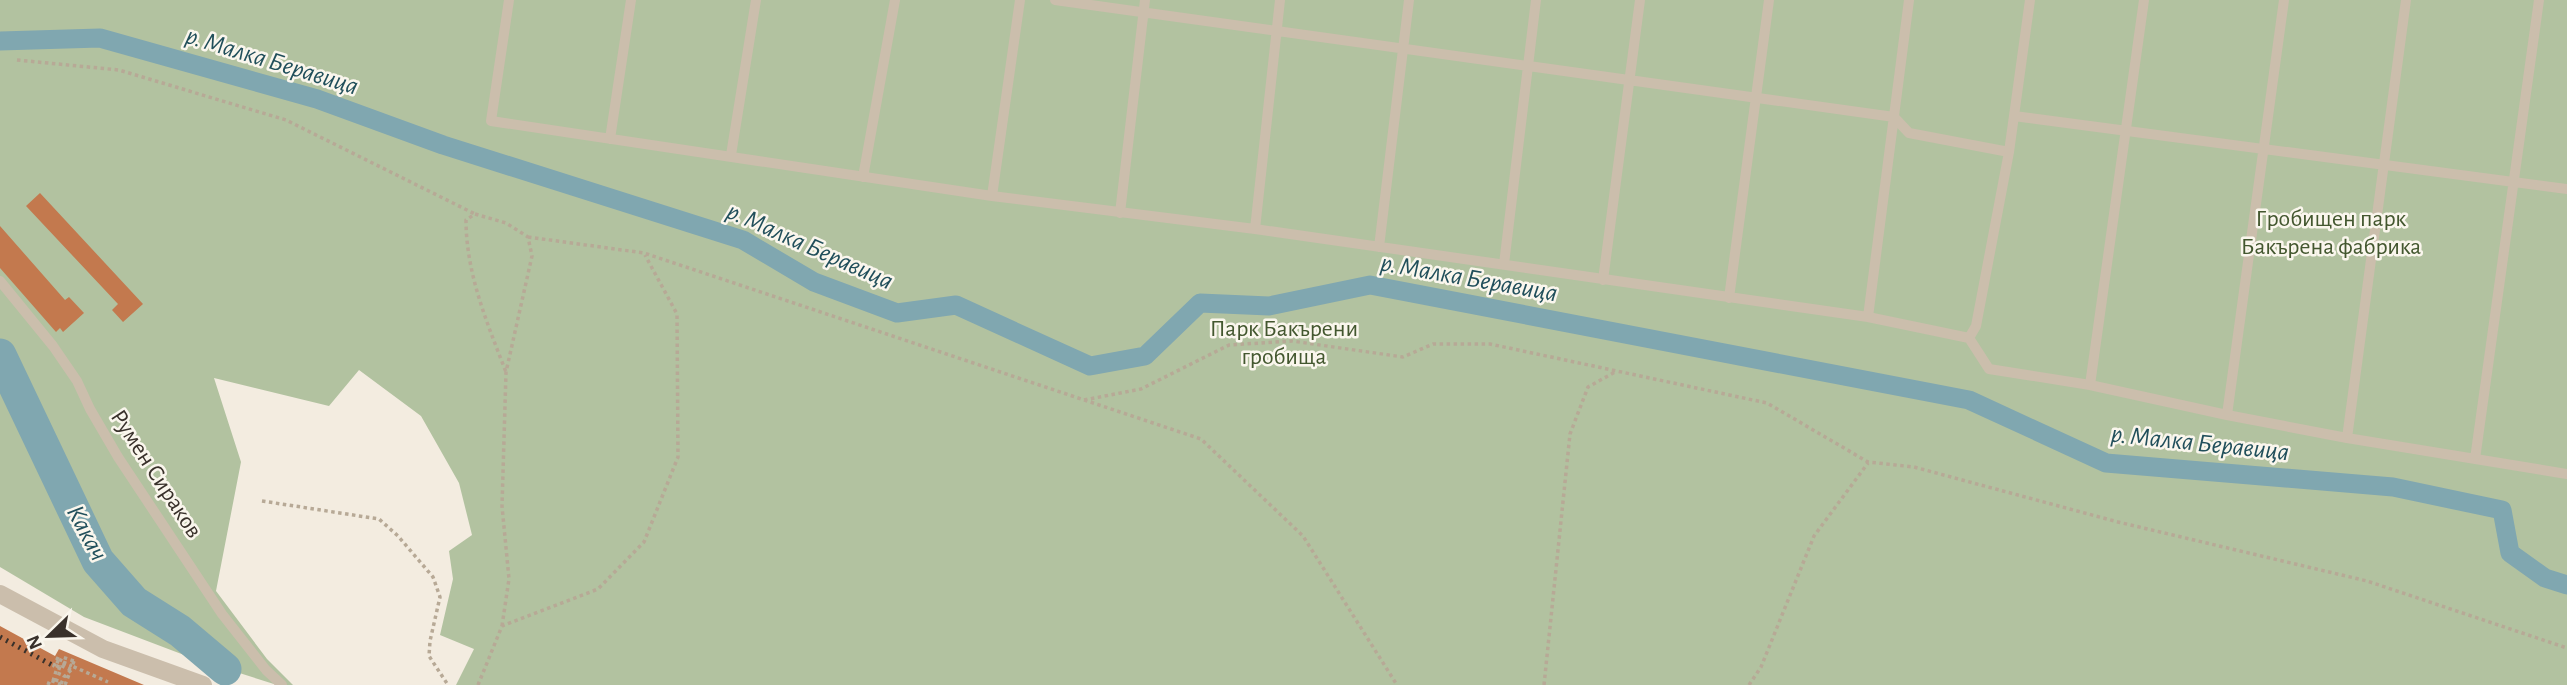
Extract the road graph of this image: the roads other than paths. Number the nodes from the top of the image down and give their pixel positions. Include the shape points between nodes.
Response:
1 (509, 0) edge
2 (631, 0) edge
3 (756, 0) edge
4 (895, 0) edge
5 (1020, 0) edge
6 (1055, 0) edge
7 (1145, 0) edge
8 (1280, 0) edge
9 (1409, 0) edge
10 (1536, 0) edge
11 (1640, 0) edge
12 (1769, 0) edge
13 (1909, 0) edge
14 (2030, 0) edge
15 (2144, 0) edge
16 (2284, 0) edge
17 (2406, 0) edge
18 (2539, 0) edge
19 (1144, 12) junction
20 (1277, 31) junction
21 (1403, 49) junction
22 (1528, 66) junction
23 (1629, 80) junction
24 (1756, 98) junction
25 (2014, 116) junction
26 (1894, 117) junction
27 (2126, 130) junction
28 (610, 139) junction
29 (2264, 148) junction
30 (2009, 152) junction
31 (731, 155) junction
32 (2384, 163) junction
33 (863, 177) junction
34 (2514, 181) junction
35 (2567, 189) edge
36 (992, 196) junction
37 (1120, 213) junction
38 (1255, 229) junction
39 (1379, 247) junction
40 (1504, 264) junction
41 (1603, 280) junction
42 (0, 281) edge
43 (1729, 298) junction
44 (1868, 317) junction
45 (1969, 338) junction
46 (2090, 385) junction
47 (2227, 415) junction
48 (2347, 438) junction
49 (2475, 458) junction
50 (2567, 474) edge
51 (0, 594) edge
52 (203, 685) edge
53 (282, 685) edge

1 - 28 lane via 491,121
2 - 28 lane
3 - 31 lane
4 - 33 lane
5 - 36 lane
6 - 19 lane
7 - 19 lane
8 - 20 lane
9 - 21 lane
10 - 22 lane
11 - 23 lane
12 - 24 lane
13 - 26 lane
14 - 25 lane
15 - 27 lane
16 - 29 lane
17 - 32 lane
18 - 34 lane
19 - 20 lane
19 - 37 lane
20 - 21 lane
20 - 38 lane
21 - 22 lane
21 - 39 lane
22 - 23 lane
22 - 40 lane
23 - 24 lane
23 - 41 lane
24 - 26 lane
24 - 43 lane
25 - 27 lane
25 - 30 lane
26 - 30 lane via 1909,133
26 - 44 lane
27 - 29 lane
27 - 46 lane
28 - 31 lane
29 - 32 lane
29 - 47 lane
30 - 45 lane via 1976,326
31 - 33 lane
32 - 34 lane
32 - 48 lane
33 - 36 lane
34 - 35 lane
34 - 49 lane
36 - 37 lane
37 - 38 lane
38 - 39 lane
39 - 40 lane
40 - 41 lane
41 - 43 lane
42 - 53 lane, Румен Сираков via 70,371 118,457 222,614
43 - 44 lane
44 - 45 lane
45 - 46 lane via 1989,369
46 - 47 lane
47 - 48 lane
48 - 49 lane
49 - 50 lane
51 - 52 street via 103,649

